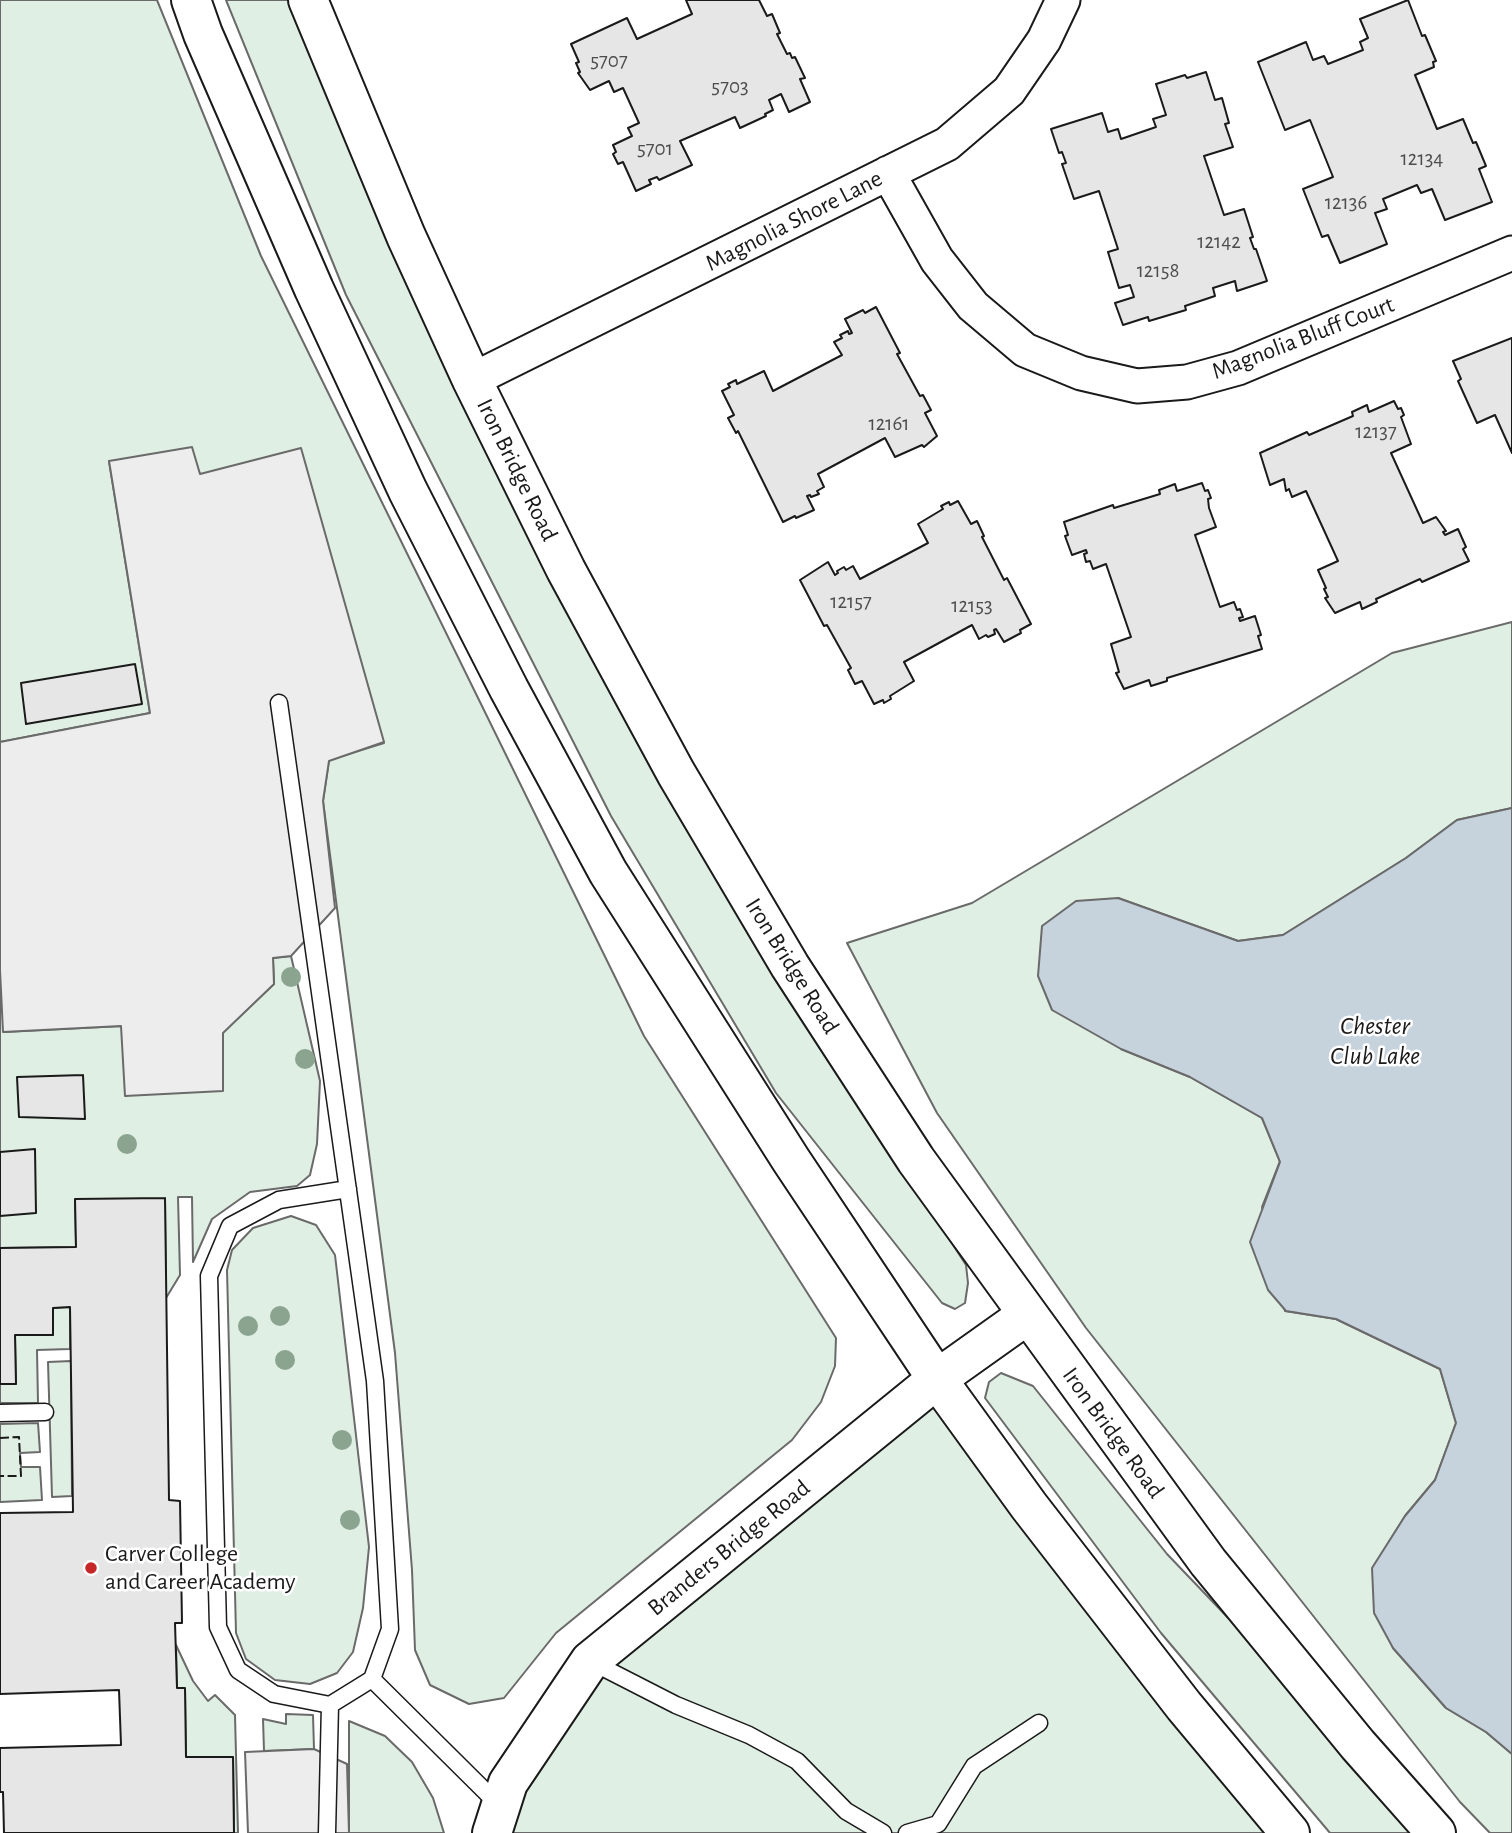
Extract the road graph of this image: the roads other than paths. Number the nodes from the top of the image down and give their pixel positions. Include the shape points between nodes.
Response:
1 (191, 0) edge
2 (308, 0) edge
3 (1063, 0) edge
4 (888, 173) junction
5 (1512, 254) edge
6 (472, 380) junction
7 (279, 703) dead end
8 (348, 1189) junction
9 (1027, 1315) junction
10 (937, 1379) junction
11 (45, 1412) dead end
12 (0, 1413) edge
13 (590, 1661) junction
14 (372, 1679) junction
15 (330, 1705) junction
16 (1039, 1723) dead end
17 (496, 1820) edge
18 (327, 1833) edge
19 (883, 1833) edge
20 (907, 1833) edge
21 (1290, 1833) edge
22 (1436, 1833) edge

1 - 10 main road via 314,289 408,491 509,689 608,872 790,1160
2 - 6 main road, Iron Bridge Road via 406,236
3 - 4 street, Magnolia Shore Lane via 1044,40 1009,91 947,144
4 - 5 street, Magnolia Bluff Court via 937,260 973,306 994,324 1025,350 1081,373 1137,386 1187,382 1238,368
4 - 6 street, Magnolia Shore Lane
6 - 9 main road, Iron Bridge Road via 566,570 745,891 916,1160
7 - 8 lane
8 - 14 lane via 375,1381 390,1629
8 - 15 lane via 279,1200 230,1226 209,1276 218,1627 238,1670 274,1695
9 - 10 main road, Branders Bridge Road
9 - 22 main road, Iron Bridge Road via 1208,1562
10 - 13 main road, Branders Bridge Road
10 - 21 main road via 1184,1706
11 - 12 lane
13 - 17 main road, Branders Bridge Road via 508,1783
13 - 19 lane via 797,1761 846,1811
14 - 15 lane
14 - 17 lane
15 - 18 lane
16 - 20 lane via 974,1766 938,1824

